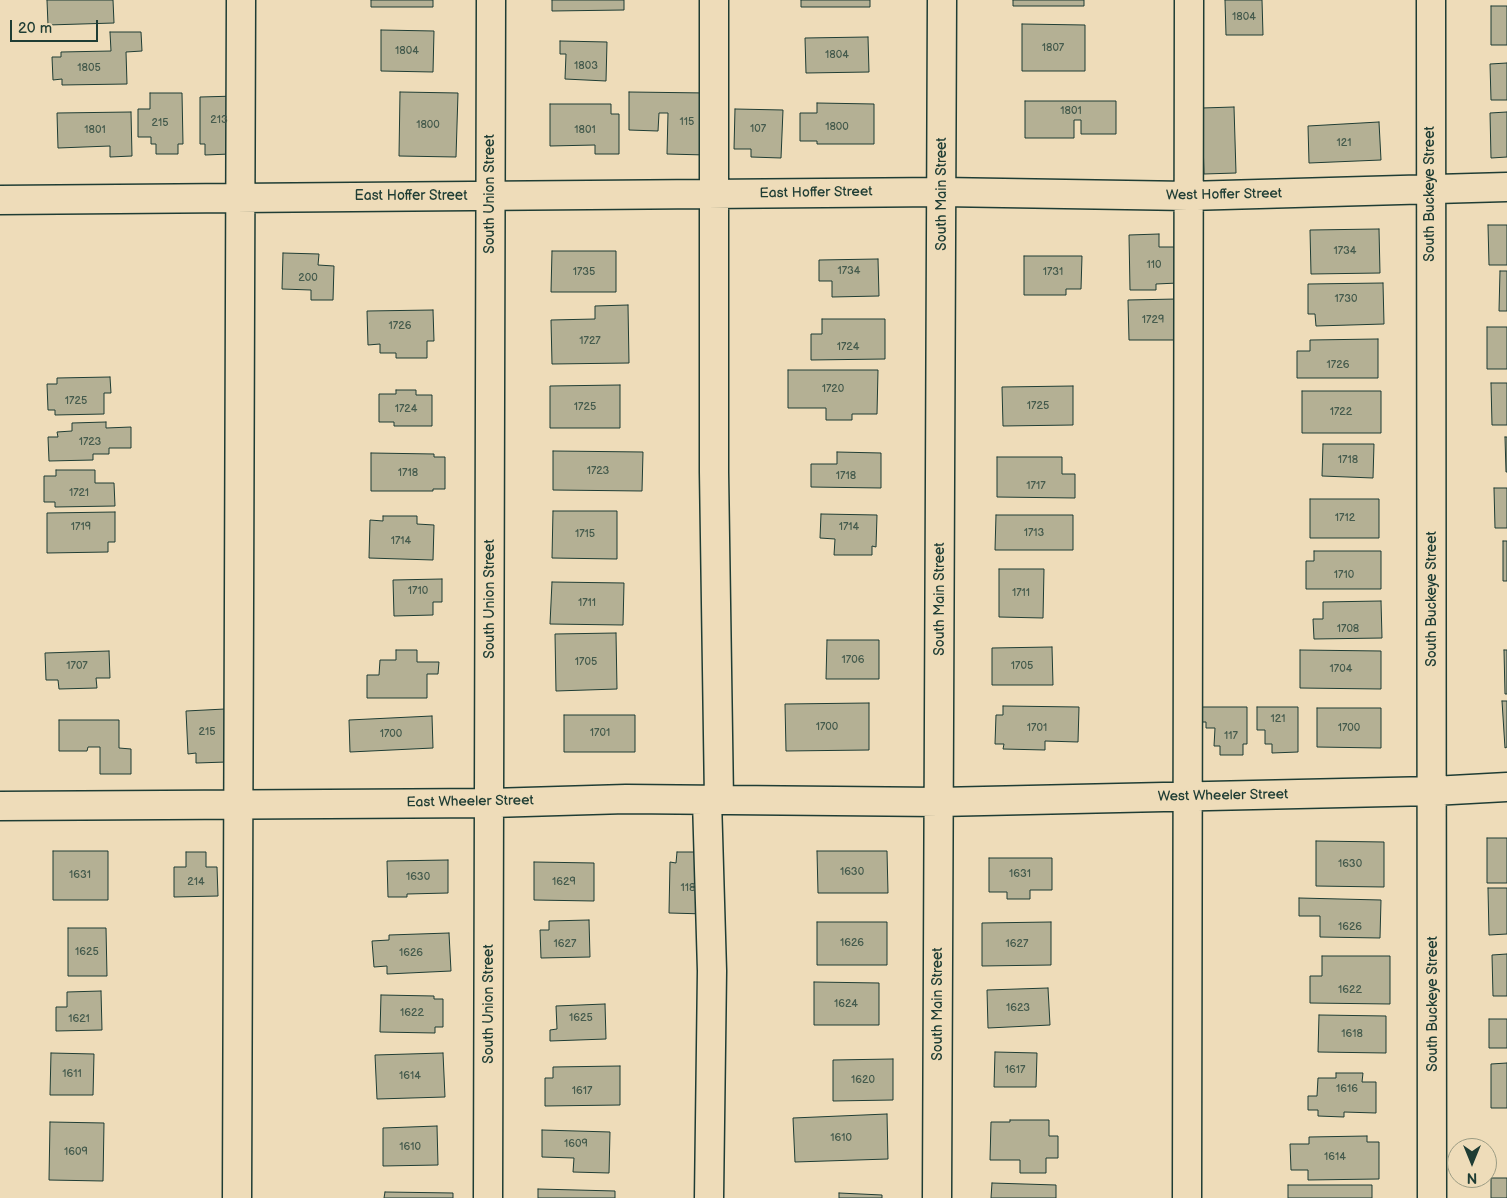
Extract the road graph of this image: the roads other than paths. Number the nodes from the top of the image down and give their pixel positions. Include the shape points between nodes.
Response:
1 (241, 0) edge
2 (491, 0) edge
3 (714, 0) edge
4 (942, 0) edge
5 (1189, 0) edge
6 (1431, 0) edge
7 (1507, 187) edge
8 (1430, 191) junction
9 (942, 192) junction
10 (716, 194) junction
11 (241, 196) junction
12 (489, 196) junction
13 (1188, 196) junction
14 (0, 200) edge
15 (1507, 787) edge
16 (1433, 791) junction
17 (1188, 796) junction
18 (713, 800) junction
19 (491, 802) junction
20 (939, 802) junction
21 (237, 804) junction
22 (0, 806) edge
23 (237, 1198) edge
24 (488, 1198) edge
25 (709, 1198) edge
26 (937, 1198) edge
27 (1187, 1198) edge
28 (1432, 1198) edge

1 - 11 street
2 - 12 street, South Union Street
3 - 10 street
4 - 9 street, South Main Street
5 - 13 street
6 - 8 street, South Buckeye Street
7 - 8 street, West Hoffer Street
8 - 13 street, West Hoffer Street
8 - 16 street, South Buckeye Street
9 - 10 street, East Hoffer Street
9 - 13 street, West Hoffer Street
9 - 20 street, South Main Street
10 - 12 street, East Hoffer Street
10 - 18 street
11 - 12 street, East Hoffer Street
11 - 14 street, East Hoffer Street
11 - 21 street
12 - 19 street, South Union Street
13 - 17 street
15 - 16 street, West Wheeler Street
16 - 17 street, West Wheeler Street
16 - 28 street, South Buckeye Street
17 - 20 street, West Wheeler Street
17 - 27 street
18 - 19 street, East Wheeler Street
18 - 20 street, East Wheeler Street
18 - 25 street
19 - 21 street, East Wheeler Street
19 - 24 street, South Union Street
20 - 26 street, South Main Street
21 - 22 street, East Wheeler Street
21 - 23 street

